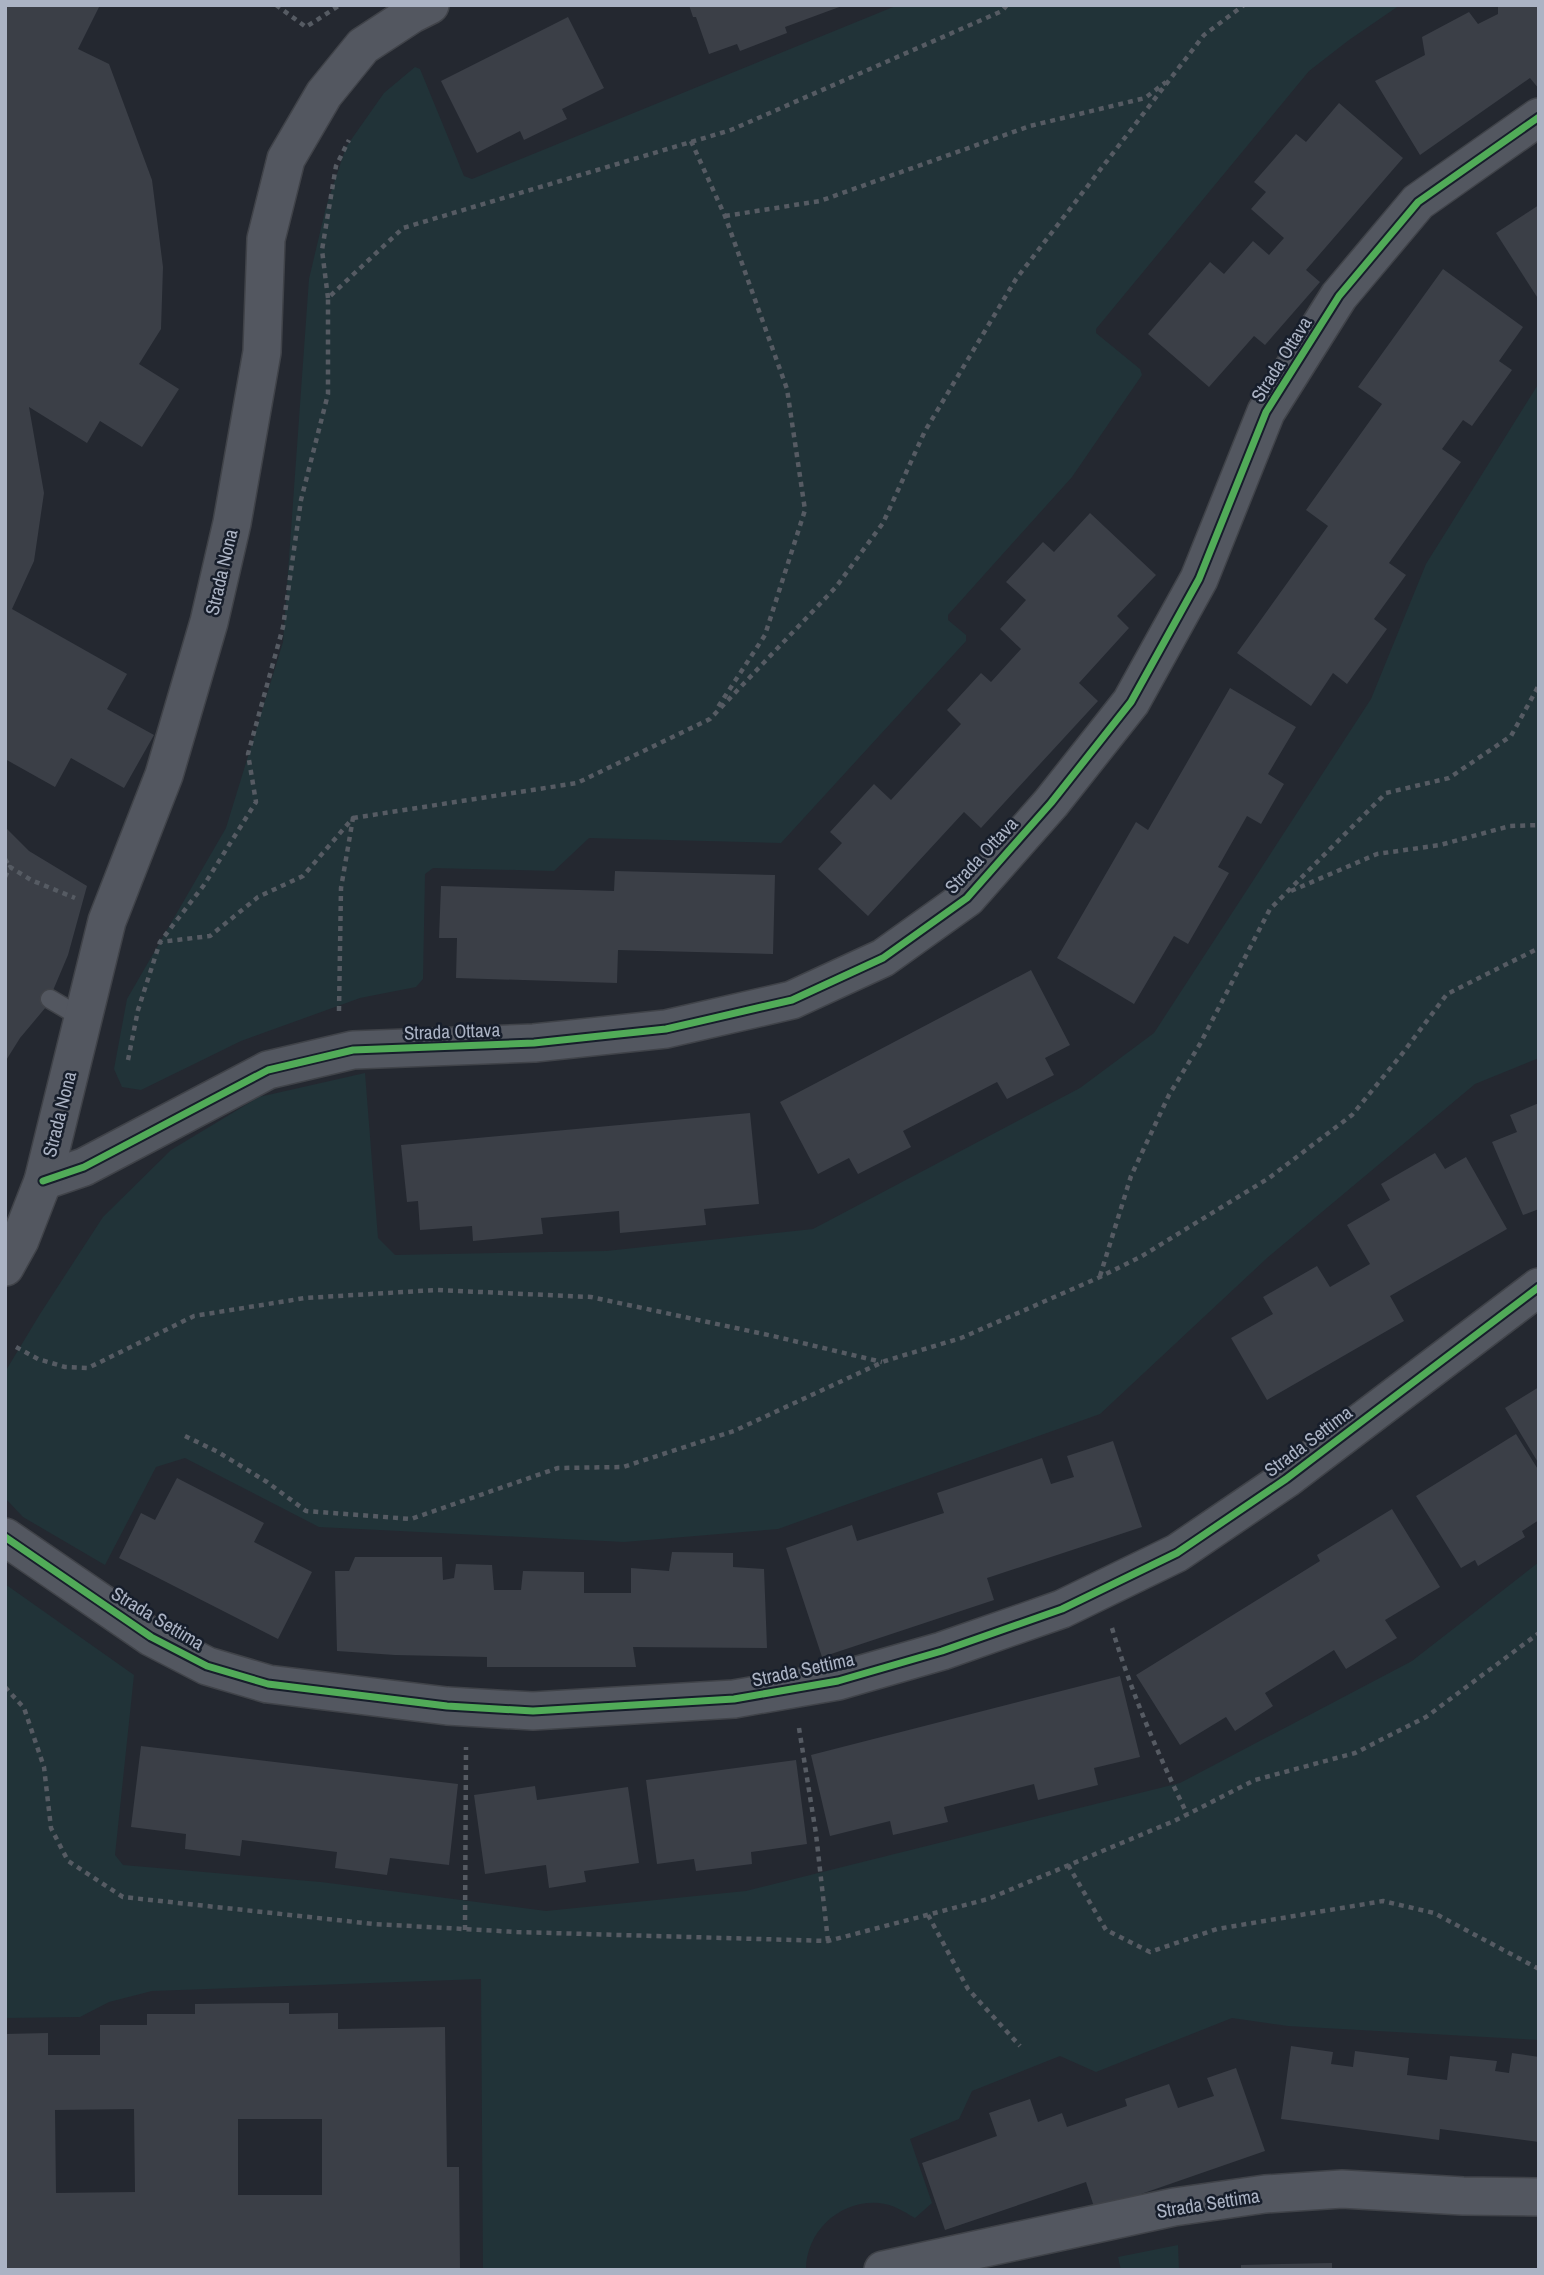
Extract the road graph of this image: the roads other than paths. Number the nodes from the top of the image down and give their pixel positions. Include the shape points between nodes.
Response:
1 (430, 5) edge
2 (1539, 117) edge
3 (50, 999) dead end
4 (84, 1019) junction
5 (43, 1181) junction
6 (7, 1259) edge
7 (1539, 1287) edge
8 (5, 1537) edge
9 (1539, 2197) edge
10 (883, 2270) edge

1 - 4 street, Strada Nona via 363,46 324,94 286,159 266,239 259,365 215,597 164,775 107,921
2 - 5 street, Strada Ottava via 1418,202 1339,296 1266,412 1199,579 1130,702 1051,803 967,898 883,958 792,1000 666,1029 534,1043 353,1050 268,1070 84,1167
3 - 4 lane
4 - 5 street, Strada Nona
5 - 6 street, Strada Nona
7 - 8 street, Strada Settima via 1275,1486 1177,1553 1062,1609 942,1651 838,1681 734,1699 533,1712 268,1684 207,1666 151,1637
9 - 10 street, Strada Settima via 1342,2189 1265,2194 1174,2207

